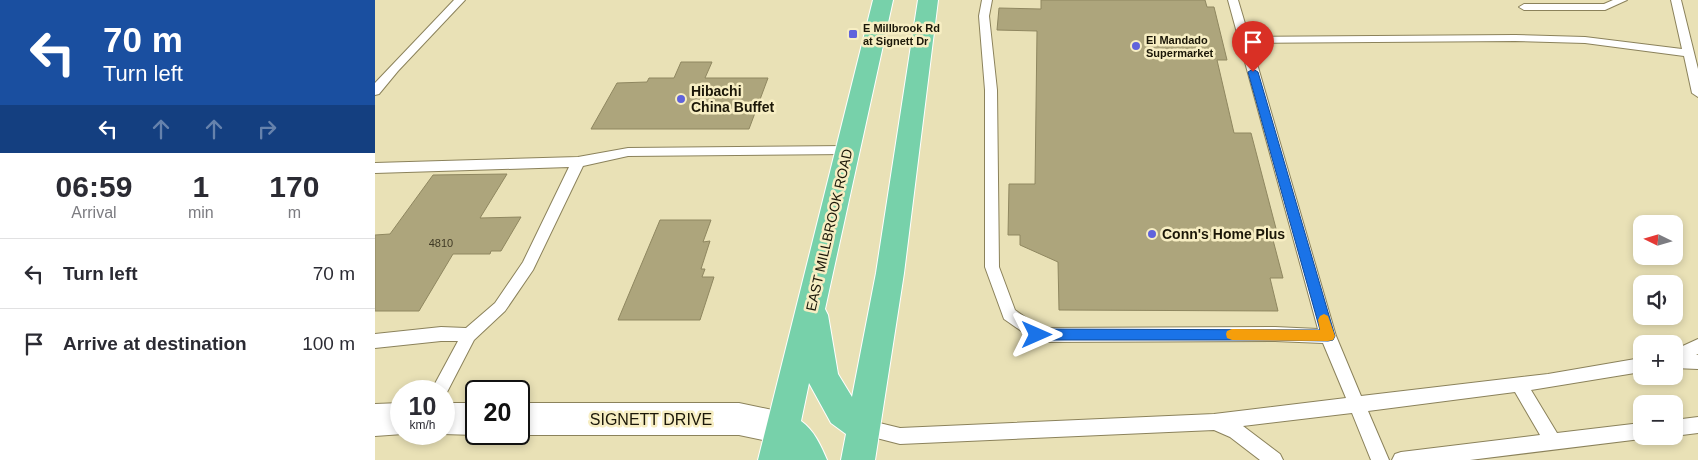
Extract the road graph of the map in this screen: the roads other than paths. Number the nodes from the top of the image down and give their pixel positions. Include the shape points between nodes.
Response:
1 (460, 0) edge
2 (883, 0) edge
3 (928, 0) edge
4 (987, 0) edge
5 (1233, 0) edge
6 (1622, 0) edge
7 (1676, 0) edge
8 (1524, 7) dead end
9 (1245, 40) junction
10 (1688, 53) junction
11 (375, 91) edge
12 (1698, 93) edge
13 (848, 150) junction
14 (578, 162) junction
15 (375, 168) edge
16 (811, 304) junction
17 (469, 335) junction
18 (1328, 336) junction
19 (375, 341) edge
20 (1698, 346) edge
21 (1683, 355) edge
22 (1683, 361) edge
23 (1698, 362) edge
24 (1633, 366) edge
25 (445, 380) edge
26 (1519, 385) junction
27 (1356, 403) junction
28 (390, 419) edge
29 (530, 419) edge
30 (375, 420) edge
31 (1214, 422) junction
32 (1698, 425) edge
33 (863, 427) junction
34 (1683, 427) edge
35 (782, 428) junction
36 (1633, 432) edge
37 (1553, 440) junction
38 (775, 460) edge
39 (811, 460) edge
40 (858, 460) edge
41 (1274, 460) edge
42 (1380, 460) edge
43 (1401, 460) edge

1 - 11 lane
2 - 13 main road, EAST MILLBROOK ROAD
3 - 33 main road via 890,274
4 - 18 lane via 984,16 991,90 992,267 1009,314 1037,335
5 - 9 lane
6 - 8 lane via 1605,8
7 - 10 lane
9 - 10 lane via 1585,40
9 - 18 lane
10 - 12 lane
13 - 14 lane via 628,152
13 - 16 main road, EAST MILLBROOK ROAD
14 - 15 lane
14 - 17 lane via 528,266 500,307
16 - 33 main road via 823,378 843,412
16 - 35 main road, EAST MILLBROOK ROAD
17 - 19 lane via 441,334
17 - 25 lane
18 - 27 lane
20 - 21 lane
22 - 23 lane
24 - 26 lane
26 - 27 lane
26 - 37 lane
27 - 31 lane
27 - 42 lane
28 - 30 street
29 - 35 street, SIGNETT DRIVE via 739,419
31 - 33 lane via 900,436
31 - 41 lane via 1236,431
32 - 34 lane
33 - 40 main road
35 - 38 main road, EAST MILLBROOK ROAD
35 - 39 main road via 796,438
36 - 37 lane
37 - 43 lane

